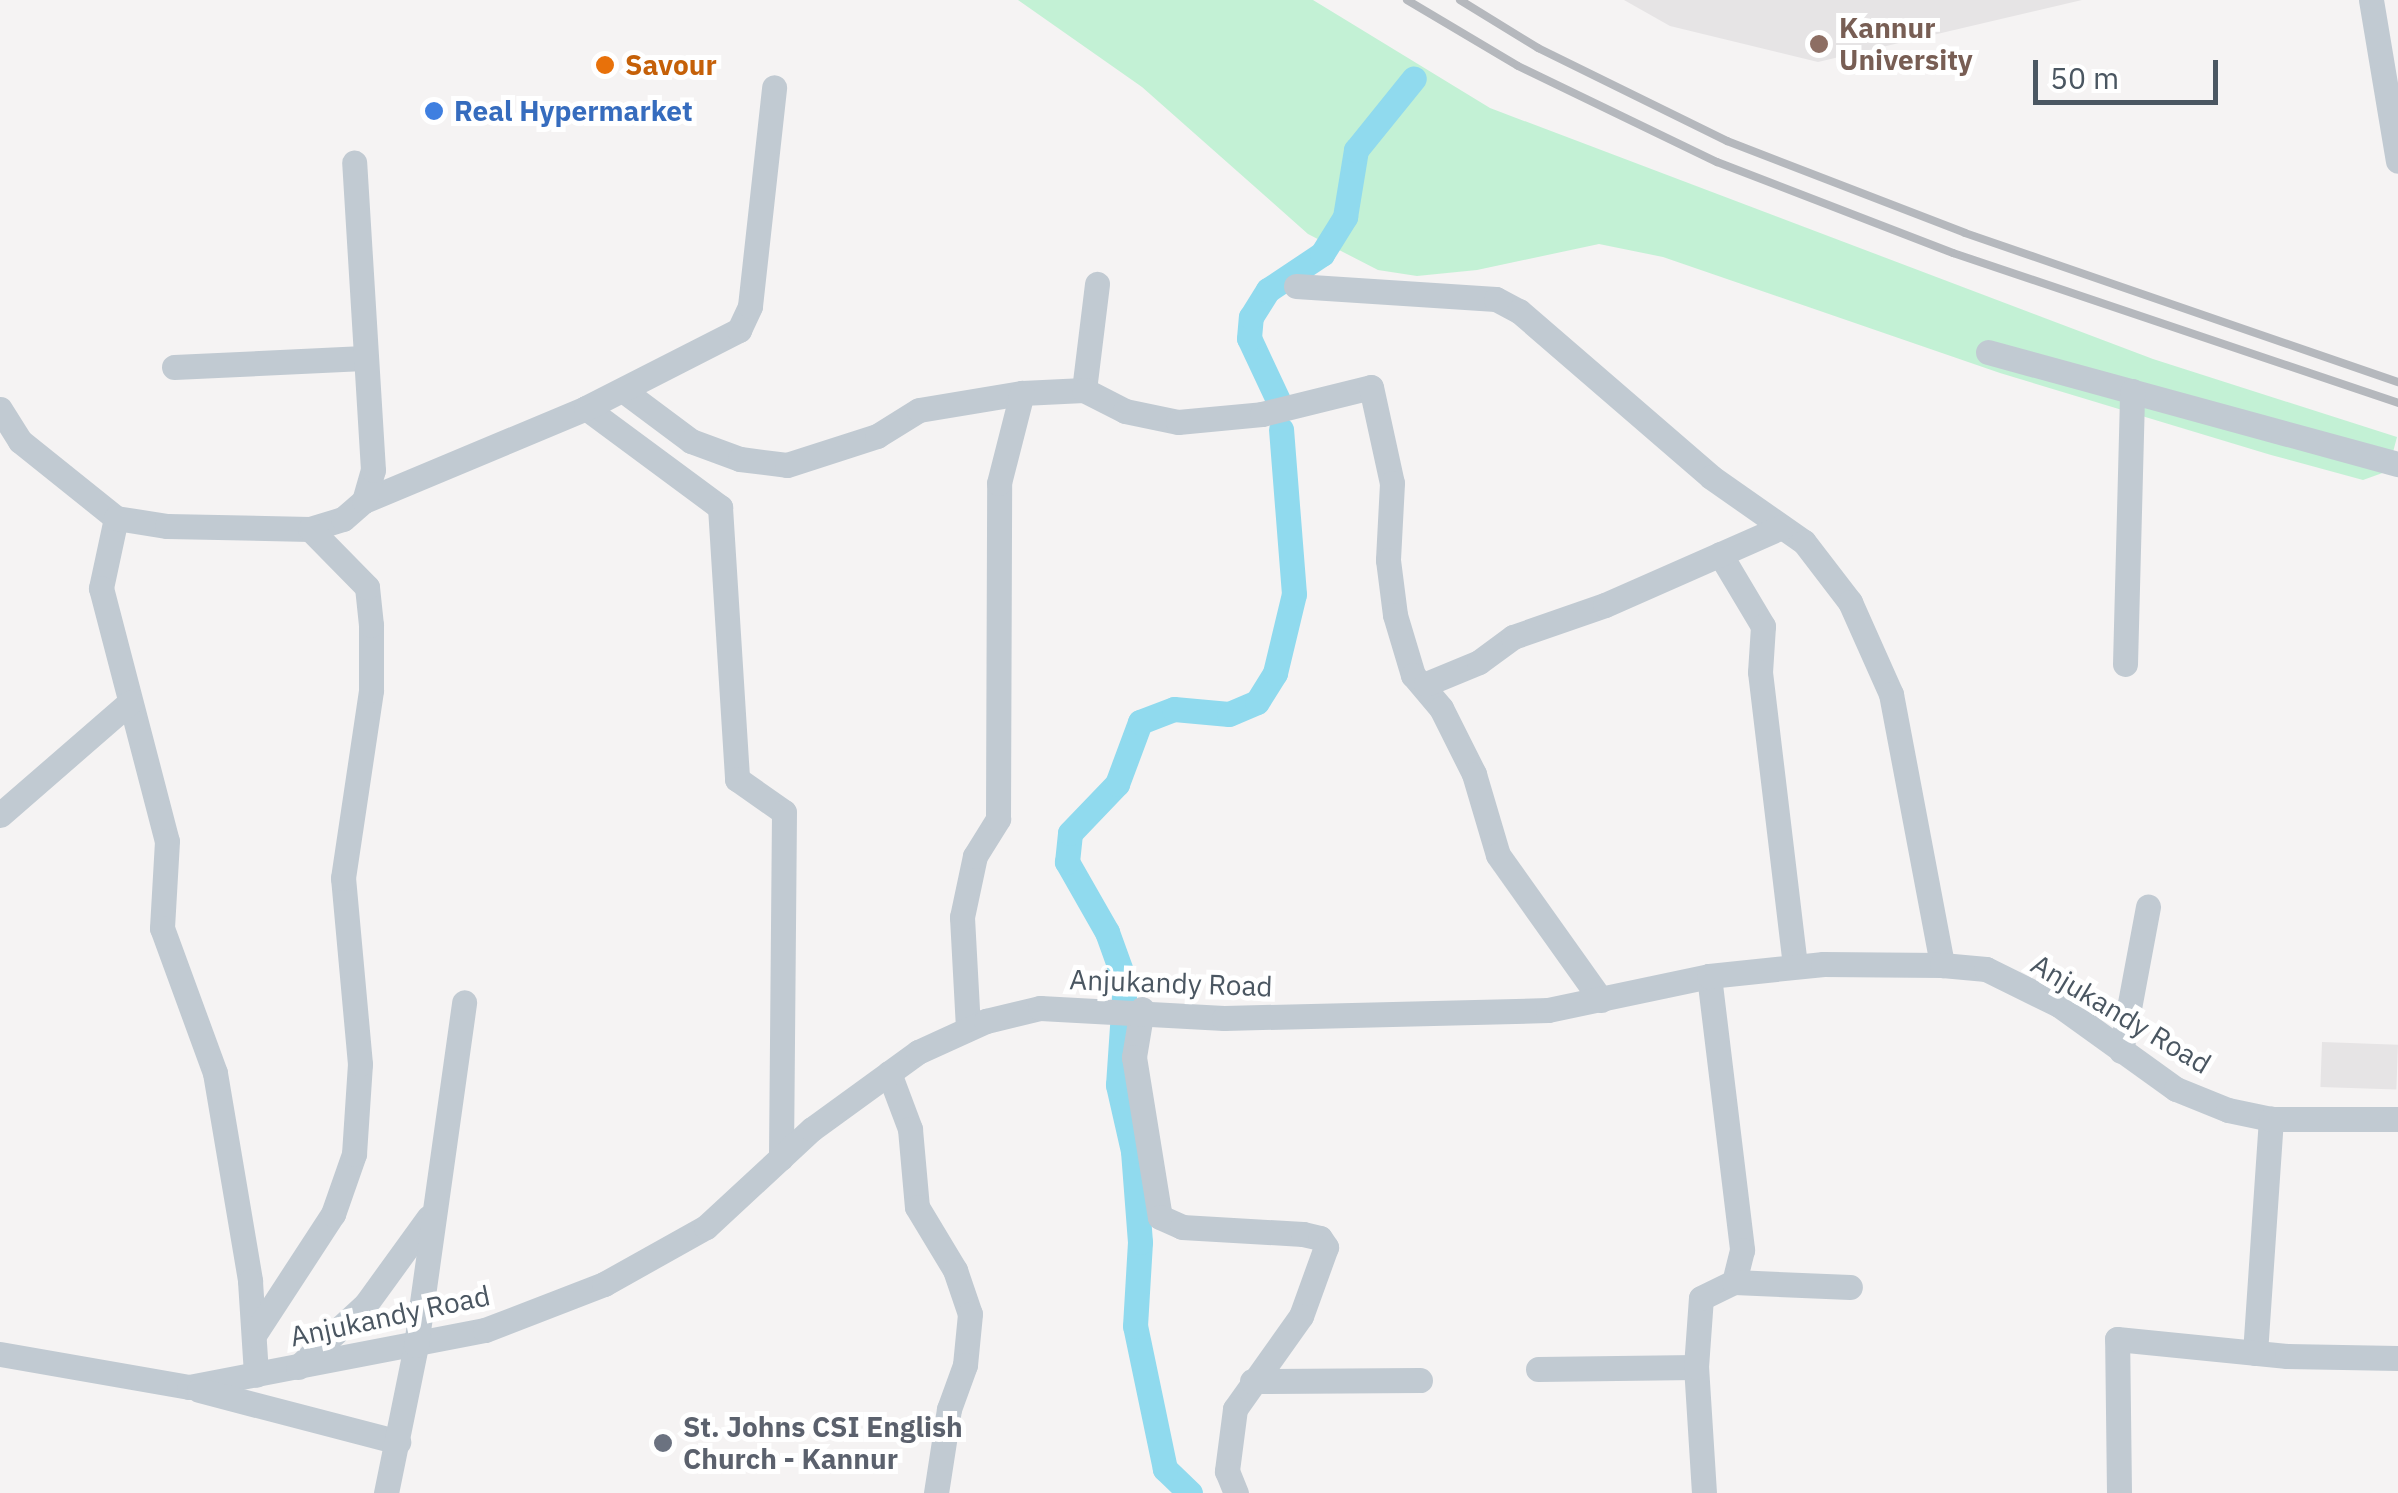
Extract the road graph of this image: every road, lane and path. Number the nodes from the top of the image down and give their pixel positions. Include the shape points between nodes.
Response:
1 (2370, 0) edge
2 (774, 87) dead end
3 (2398, 162) edge
4 (354, 163) dead end
5 (1097, 284) dead end
6 (1296, 286) dead end
7 (1988, 352) dead end
8 (364, 358) junction
9 (174, 368) dead end
10 (624, 390) junction
11 (1084, 390) junction
12 (2132, 391) junction
13 (1022, 394) junction
14 (0, 408) edge
15 (586, 408) junction
16 (2398, 464) edge
17 (364, 501) junction
18 (116, 518) junction
19 (1782, 527) junction
20 (310, 529) junction
21 (1720, 554) junction
22 (2126, 664) dead end
23 (1426, 684) junction
24 (129, 704) junction
25 (0, 815) edge
26 (2148, 907) dead end
27 (1942, 965) junction
28 (1796, 966) junction
29 (1709, 976) junction
30 (1601, 1000) junction
31 (464, 1002) dead end
32 (1142, 1010) junction
33 (968, 1028) junction
34 (2121, 1051) junction
35 (889, 1073) junction
36 (2398, 1118) edge
37 (2271, 1119) junction
38 (781, 1158) junction
39 (436, 1205) junction
40 (1734, 1282) junction
41 (1850, 1287) dead end
42 (254, 1335) junction
43 (416, 1344) junction
44 (2255, 1353) junction
45 (0, 1354) edge
46 (2398, 1358) edge
47 (298, 1367) junction
48 (1696, 1367) junction
49 (1538, 1369) dead end
50 (256, 1375) junction
51 (1252, 1380) junction
52 (1420, 1380) dead end
53 (189, 1387) junction
54 (398, 1442) junction
55 (386, 1493) edge
56 (936, 1493) edge
57 (1236, 1493) edge
58 (1704, 1493) edge
59 (2119, 1493) edge

1 - 3 street
2 - 10 street via 750,306 739,330
4 - 8 street
5 - 11 street
6 - 19 street via 1496,299
7 - 12 street
8 - 9 street
8 - 17 street via 373,470
10 - 13 street via 691,442 740,459 787,465 877,436 919,410
10 - 15 street
11 - 13 street
11 - 23 street via 1126,411 1178,422 1262,414 1370,387 1392,483 1388,560 1395,614 1413,675
12 - 16 street
12 - 22 street
13 - 33 street via 999,482 998,818 975,856 962,917
14 - 18 street via 20,441
15 - 17 street
15 - 38 street via 720,506 737,780 784,812
17 - 20 street via 343,519
18 - 20 street via 167,526
18 - 24 street via 100,588
19 - 21 street
19 - 27 street via 1804,542 1839,587 1875,647 1891,694
20 - 42 street via 367,587 371,626 371,690 344,878 360,1064 354,1154 333,1214
21 - 23 street via 1513,637 1479,662
21 - 28 street via 1763,626 1760,672
23 - 30 street via 1481,792 1490,842
24 - 25 street
24 - 42 street via 167,840 162,928 215,1073
26 - 34 street
27 - 28 street, Anjukandy Road
27 - 34 street, Anjukandy Road via 1986,970 2059,1005
28 - 29 street, Anjukandy Road
29 - 30 street, Anjukandy Road
29 - 40 street via 1742,1250
30 - 32 street, Anjukandy Road via 1548,1010 1373,1018 1224,1018
31 - 39 street
32 - 33 street, Anjukandy Road via 1040,1008
32 - 51 street via 1134,1057 1160,1216 1182,1227 1303,1234 1326,1247 1301,1316
33 - 35 street, Anjukandy Road
34 - 37 street, Anjukandy Road via 2176,1089
35 - 38 street, Anjukandy Road
35 - 56 street via 910,1130 917,1207 955,1270 970,1314 966,1365 949,1408
36 - 37 street, Anjukandy Road
37 - 44 street
38 - 43 street, Anjukandy Road via 706,1227 604,1284 485,1330
39 - 43 street
39 - 47 street via 366,1304
40 - 41 street
40 - 48 street via 1697,1305
42 - 50 street
43 - 47 street, Anjukandy Road
43 - 54 street
44 - 46 street
44 - 59 street via 2116,1339
45 - 53 street, Anjukandy Road
47 - 50 street, Anjukandy Road
48 - 49 street
48 - 58 street
50 - 53 street, Anjukandy Road
51 - 52 street
51 - 57 street via 1229,1430 1227,1471
53 - 54 street
54 - 55 street

